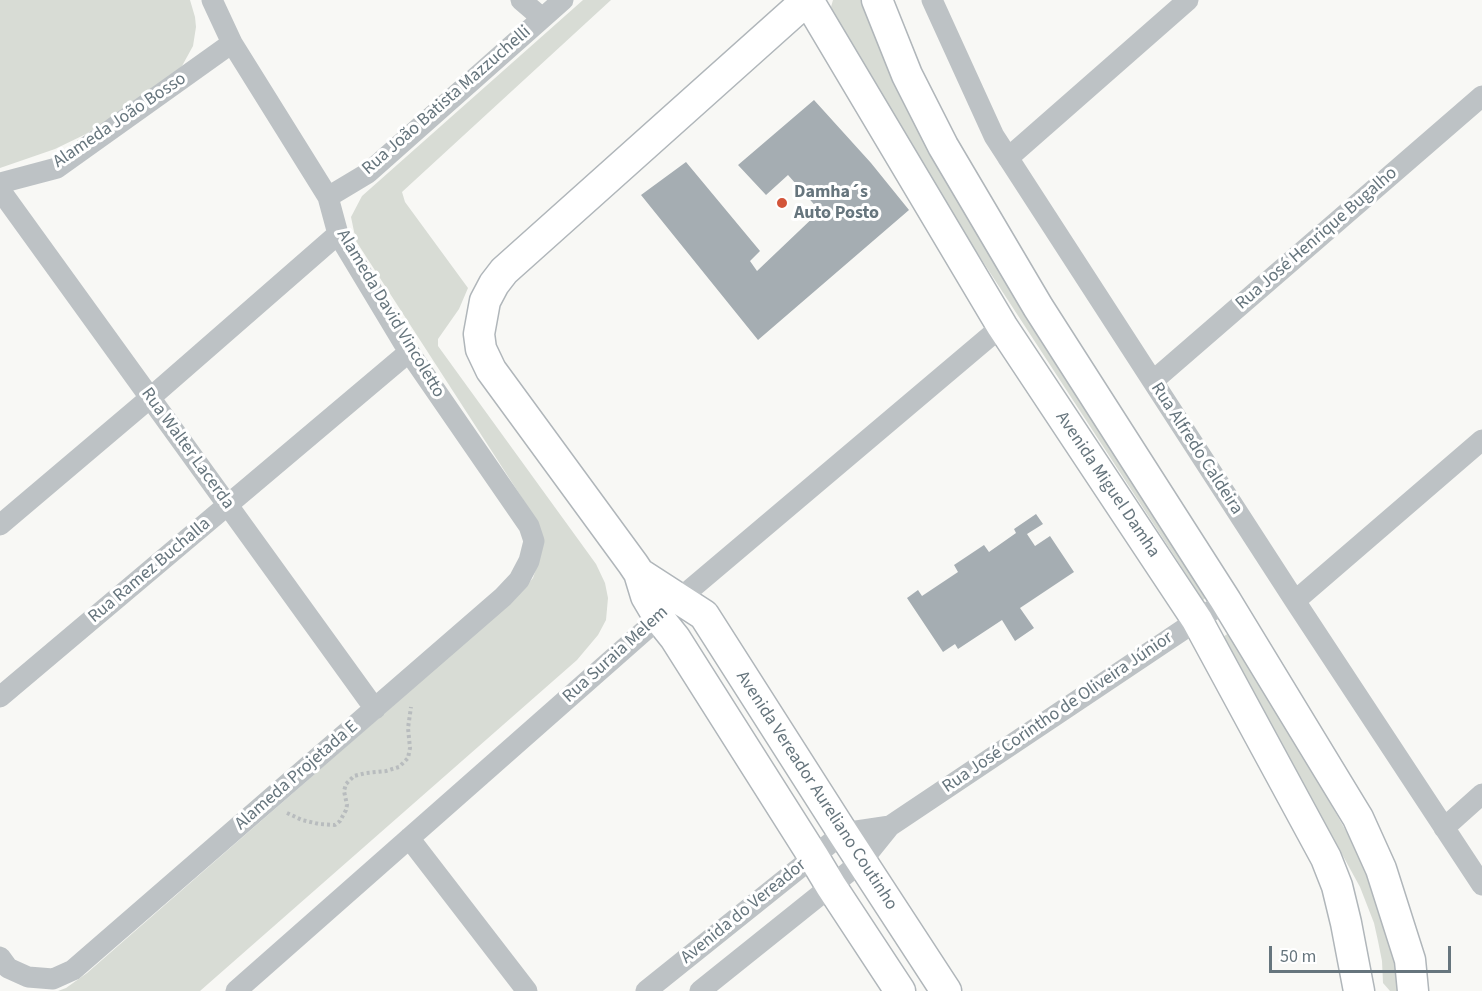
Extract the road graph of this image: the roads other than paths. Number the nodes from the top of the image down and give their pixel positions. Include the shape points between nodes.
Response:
1 (212, 0) edge
2 (520, 0) edge
3 (563, 0) edge
4 (808, 0) edge
5 (878, 0) edge
6 (932, 0) edge
7 (1188, 0) edge
8 (542, 18) junction
9 (232, 43) junction
10 (1482, 96) edge
11 (1008, 158) junction
12 (0, 183) edge
13 (0, 190) edge
14 (328, 197) junction
15 (338, 234) junction
16 (1002, 326) junction
17 (409, 352) junction
18 (1152, 381) junction
19 (150, 398) junction
20 (1482, 440) edge
21 (228, 505) junction
22 (0, 525) edge
23 (529, 561) joint
24 (1226, 601) junction
25 (1295, 601) junction
26 (669, 608) junction
27 (1197, 620) junction
28 (0, 697) edge
29 (375, 709) junction
30 (1482, 794) edge
31 (890, 826) junction
32 (1444, 828) junction
33 (843, 833) junction
34 (409, 838) junction
35 (813, 856) junction
36 (861, 862) junction
37 (1482, 885) edge
38 (831, 886) junction
39 (0, 957) edge
40 (236, 991) edge
41 (527, 991) edge
42 (646, 991) edge
43 (700, 991) edge
44 (900, 991) edge
45 (946, 991) edge
46 (1359, 991) edge
47 (1413, 991) edge

1 - 9 street, Alameda David Vincoletto
2 - 8 street
3 - 8 street, Rua João Batista Mazzuchelli
4 - 16 street, Avenida Miguel Damha
4 - 26 street via 504,271 485,301 479,334 491,370 639,573 646,596
5 - 24 street, Avenida Miguel Damha via 907,75 943,146 1038,307
6 - 11 street, Rua Alfredo Caldeira via 994,136
7 - 11 street
8 - 14 street, Rua João Batista Mazzuchelli via 368,173
9 - 12 street, Alameda João Bosso via 57,168
9 - 14 street, Alameda David Vincoletto
10 - 18 street, Rua José Henrique Bugalho
11 - 18 street, Rua Alfredo Caldeira
13 - 19 street, Rua Walter Lacerda
14 - 15 street, Alameda David Vincoletto
15 - 17 street, Alameda David Vincoletto
15 - 19 street
16 - 26 street, Rua Suraia Melem
16 - 27 street, Avenida Miguel Damha
17 - 21 street, Rua Ramez Buchalla
17 - 23 street, Alameda David Vincoletto via 530,526 534,541
18 - 25 street, Rua Alfredo Caldeira
19 - 21 street, Rua Walter Lacerda
19 - 22 street
20 - 25 street
21 - 28 street, Rua Ramez Buchalla
21 - 29 street, Rua Walter Lacerda
23 - 29 street, Alameda Projetada E via 519,580 503,597
24 - 27 street, Rua José Corintho de Oliveira Júnior
24 - 47 street, Avenida Miguel Damha via 1358,818 1381,869 1410,960
25 - 32 street, Rua Alfredo Caldeira
26 - 33 street, Avenida Vereador Aureliano Coutinho via 704,615
26 - 34 street, Rua Suraia Melem
26 - 35 street, Avenida Vereador Aureliano Coutinho via 675,638
27 - 31 street, Rua José Corintho de Oliveira Júnior
27 - 46 street, Avenida Miguel Damha via 1326,858 1347,923
29 - 39 street, Alameda Projetada E via 73,970 53,979 28,977 8,968
30 - 32 street
31 - 33 street, Rua José Corintho de Oliveira Júnior
31 - 36 street, Rua José Corintho de Oliveira Júnior
32 - 37 street, Rua Alfredo Caldeira
33 - 35 street, Avenida do Vereador
33 - 36 street, Avenida Vereador Aureliano Coutinho
34 - 40 street, Rua Suraia Melem
34 - 41 street
35 - 38 street, Avenida Vereador Aureliano Coutinho
35 - 42 street, Avenida do Vereador
36 - 38 street, Avenida do Vereador
36 - 45 street, Avenida Vereador Aureliano Coutinho
38 - 43 street, Avenida do Vereador
38 - 44 street, Avenida Vereador Aureliano Coutinho

